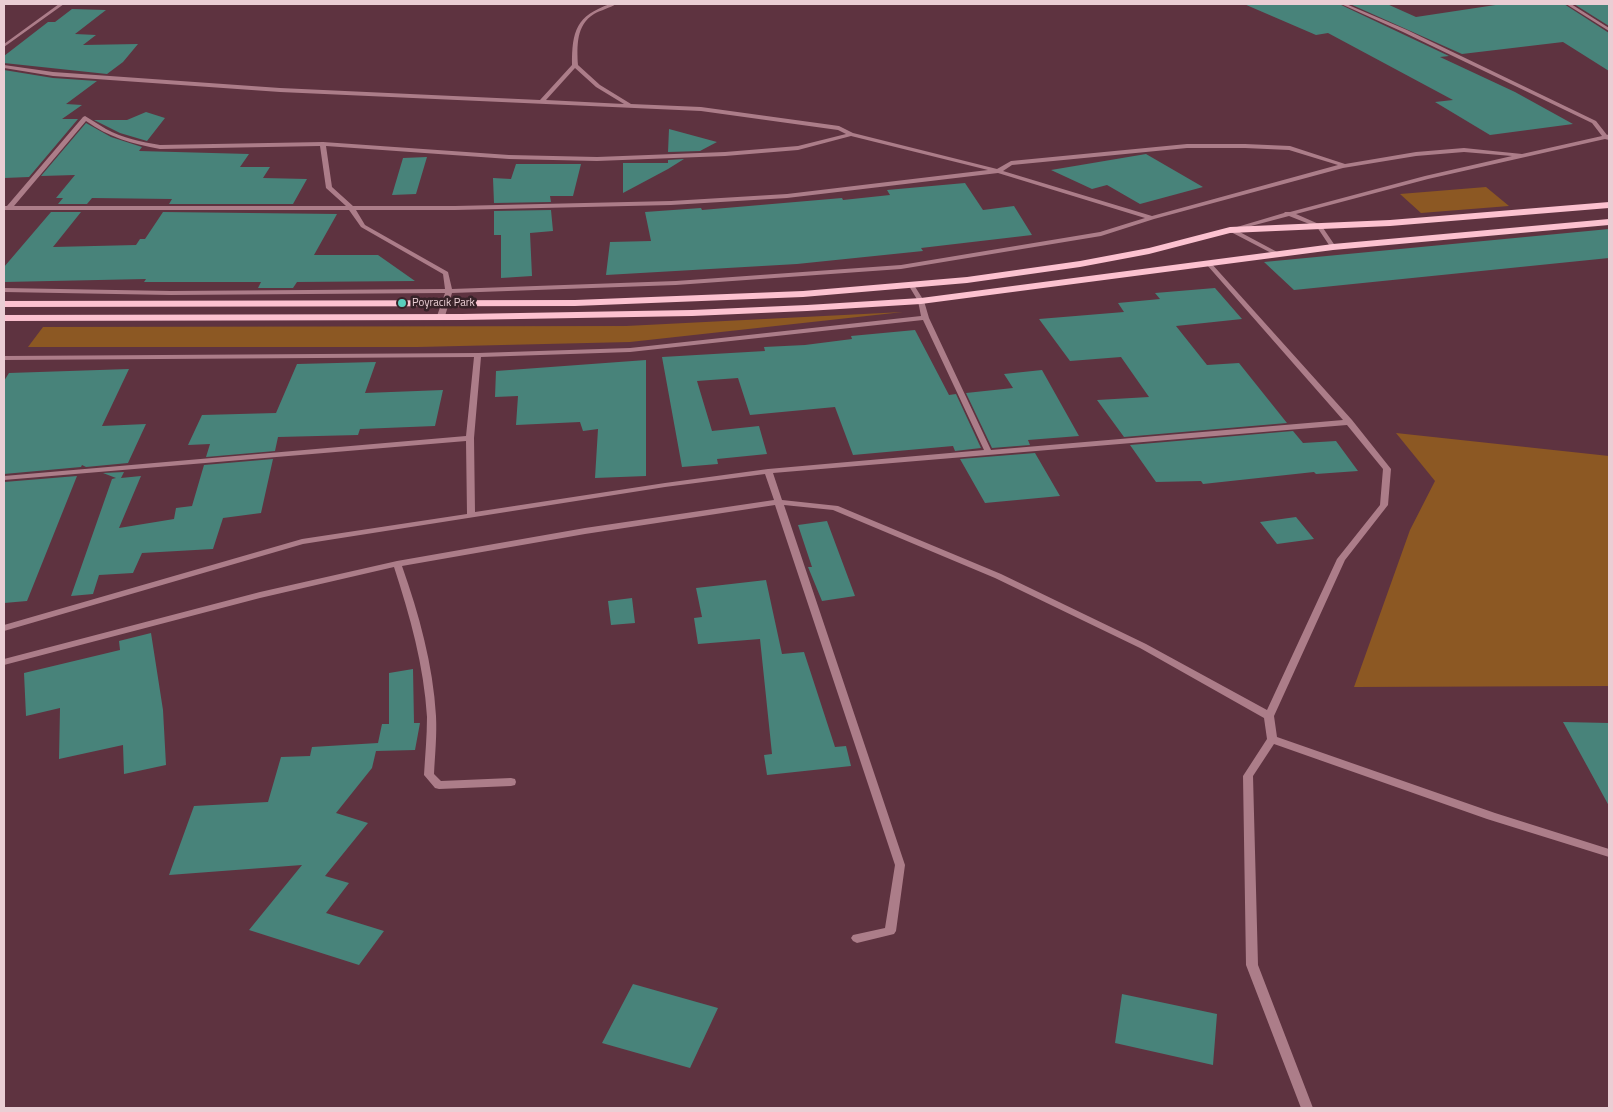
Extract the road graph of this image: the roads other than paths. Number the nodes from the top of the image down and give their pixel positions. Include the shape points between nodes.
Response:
1 (62, 4) edge
2 (614, 4) edge
3 (1343, 4) edge
4 (1568, 4) edge
5 (596, 6) edge
6 (1609, 30) edge
7 (4, 46) edge
8 (575, 65) junction
9 (4, 67) edge
10 (542, 101) junction
11 (629, 105) junction
12 (851, 134) junction
13 (1608, 137) edge
14 (323, 144) junction
15 (1520, 155) junction
16 (1343, 166) junction
17 (998, 171) junction
18 (1609, 205) edge
19 (350, 206) junction
20 (6, 208) edge
21 (1286, 213) junction
22 (1152, 218) junction
23 (1609, 222) edge
24 (1319, 226) junction
25 (1230, 230) junction
26 (1333, 246) junction
27 (1277, 254) junction
28 (1209, 264) junction
29 (912, 286) junction
30 (4, 290) edge
31 (448, 291) junction
32 (921, 301) junction
33 (4, 304) edge
34 (444, 304) junction
35 (441, 316) junction
36 (4, 318) edge
37 (925, 318) junction
38 (478, 356) junction
39 (4, 358) edge
40 (1349, 422) junction
41 (470, 438) junction
42 (988, 453) junction
43 (768, 471) junction
44 (4, 478) edge
45 (778, 502) junction
46 (471, 515) junction
47 (397, 564) junction
48 (4, 628) edge
49 (4, 662) edge
50 (1269, 716) junction
51 (1272, 739) junction
52 (511, 782) dead end
53 (1609, 853) edge
54 (857, 938) dead end
55 (1307, 1108) edge

1 - 7 street
2 - 5 street
3 - 13 street via 1594,122
4 - 6 street
5 - 8 street via 577,28
8 - 10 street
8 - 11 street via 598,86
9 - 10 street via 54,74 280,90
10 - 11 street
11 - 12 street via 701,110 839,128
12 - 14 street via 798,148 597,159 509,157
12 - 17 street
13 - 15 street
14 - 19 street via 329,188
14 - 20 street via 160,147 102,130 85,118
15 - 16 street via 1464,150
15 - 21 street
16 - 17 street via 1290,148 1187,146 1010,163
16 - 22 street
17 - 19 street via 787,196 680,203 455,208
17 - 22 street
18 - 24 main road
19 - 20 street
19 - 31 street via 363,226 446,273
21 - 24 street
21 - 25 street
22 - 31 street via 1101,234 901,267 676,283
23 - 26 main road
24 - 25 main road
24 - 26 street
25 - 27 street
25 - 29 main road via 1149,251 1080,264
26 - 27 main road
27 - 28 main road
28 - 32 main road
28 - 40 street
29 - 32 street
29 - 34 main road via 708,300
30 - 31 street via 171,293
31 - 34 street
32 - 35 main road via 692,314
32 - 37 street
33 - 34 main road
34 - 35 street
35 - 36 main road
37 - 38 street via 630,350
37 - 42 street
38 - 39 street
38 - 41 street
40 - 42 street
40 - 50 street via 1387,469 1384,505 1341,559
41 - 44 street
41 - 46 street
42 - 43 street
43 - 45 street
43 - 46 street
45 - 47 street
45 - 50 street via 835,508 998,576 1143,646
45 - 54 street via 900,864 890,931
46 - 48 street via 302,542
47 - 49 street via 260,595
47 - 52 street via 414,619 427,682 431,711 430,775 439,785
50 - 51 street
51 - 53 street via 1491,816
51 - 55 street via 1248,776 1252,965

